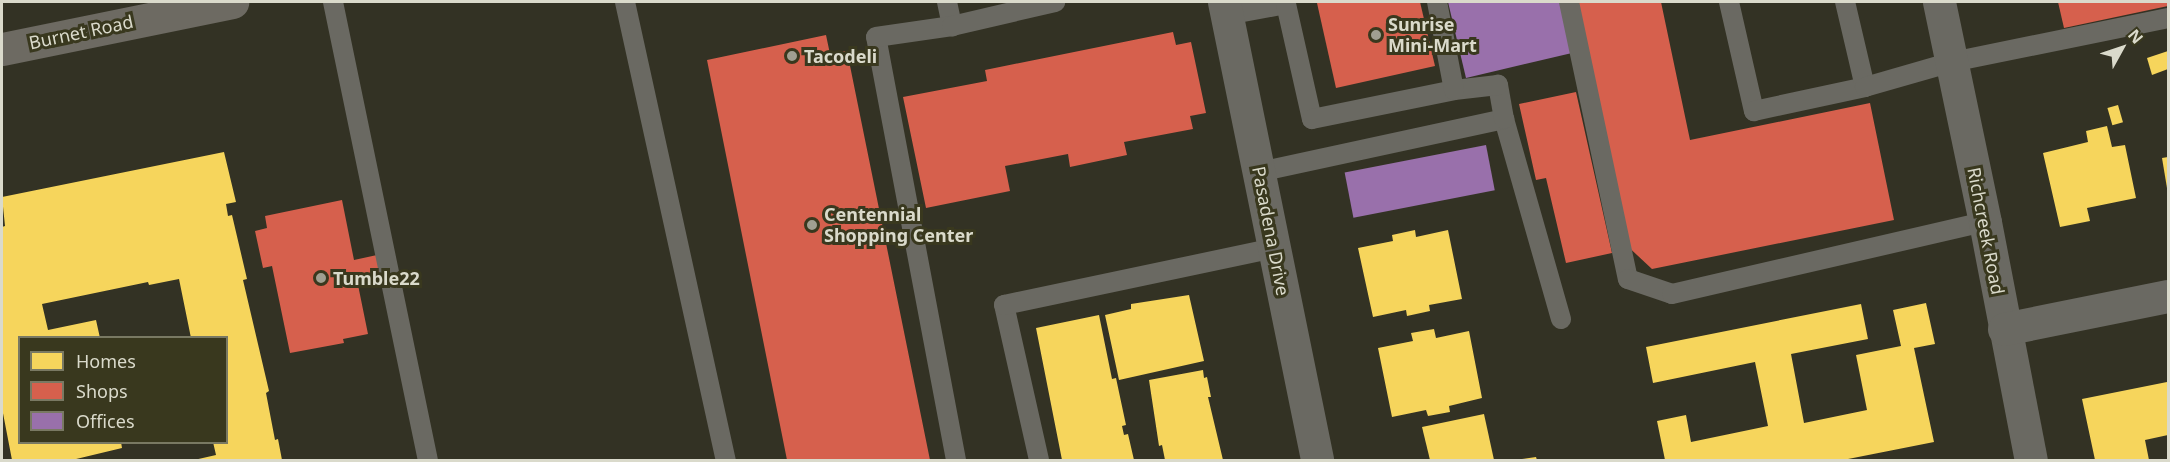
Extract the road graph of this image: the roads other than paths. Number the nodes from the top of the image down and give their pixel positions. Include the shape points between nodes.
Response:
1 (232, 2) edge
2 (333, 2) edge
3 (625, 2) edge
4 (947, 2) edge
5 (1055, 2) edge
6 (1437, 2) edge
7 (1569, 2) edge
8 (1729, 2) edge
9 (1845, 2) edge
10 (1939, 2) edge
11 (1286, 3) edge
12 (1225, 8) edge
13 (2169, 18) edge
14 (952, 26) junction
15 (2, 49) edge
16 (1952, 62) junction
17 (1865, 87) junction
18 (1454, 90) junction
19 (1504, 119) junction
20 (1259, 172) junction
21 (1985, 222) junction
22 (1274, 248) junction
23 (2169, 296) edge
24 (1561, 319) dead end
25 (2004, 329) junction
26 (428, 460) edge
27 (726, 460) edge
28 (956, 460) edge
29 (1039, 460) edge
30 (1317, 460) edge
31 (2031, 460) edge

1 - 15 main road, Burnet Road
2 - 26 lane
3 - 27 lane
4 - 14 lane
5 - 14 lane
6 - 18 lane
7 - 21 lane via 1628,279 1672,294
8 - 17 lane via 1754,111
9 - 17 lane
10 - 16 street, Richcreek Road
11 - 12 lane
11 - 18 lane via 1312,119
12 - 20 street, Pasadena Drive
13 - 16 lane
14 - 28 lane via 876,37
16 - 17 lane
16 - 21 street, Richcreek Road
18 - 19 lane via 1498,85
19 - 20 lane
19 - 24 lane
20 - 22 street, Pasadena Drive
21 - 25 street, Richcreek Road
22 - 29 lane via 1004,305
22 - 30 street, Pasadena Drive
23 - 25 street
25 - 31 street, Richcreek Road

